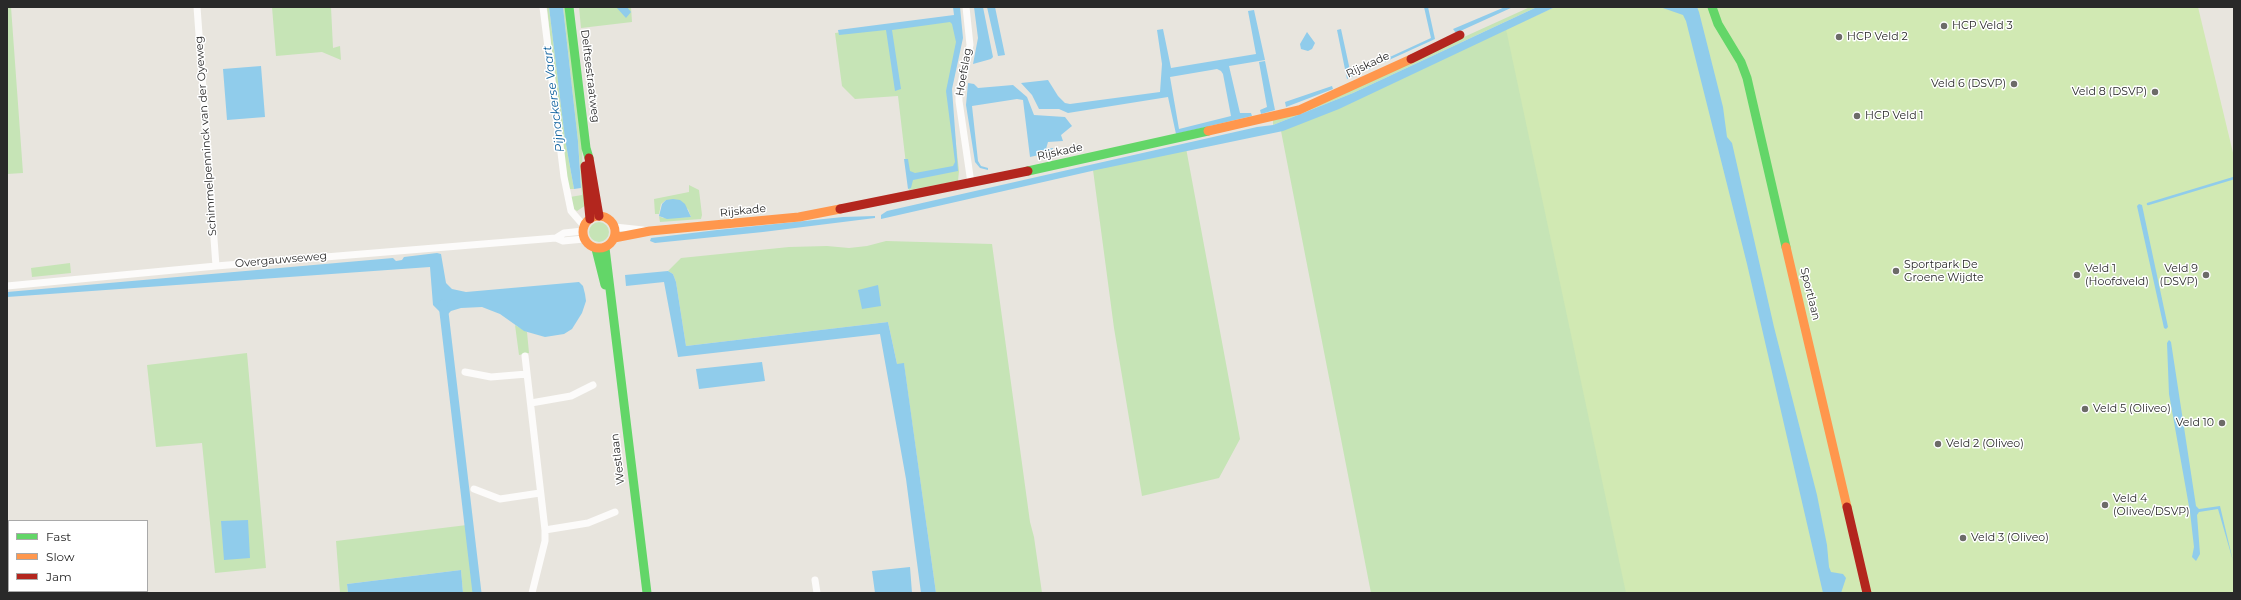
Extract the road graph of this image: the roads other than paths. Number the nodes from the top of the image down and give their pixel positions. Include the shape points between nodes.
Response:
1 (197, 7) edge
2 (543, 7) edge
3 (569, 7) edge
4 (966, 7) edge
5 (1712, 7) edge
6 (1460, 35) dead end
7 (971, 183) junction
8 (595, 217) junction
9 (615, 227) junction
10 (650, 231) junction
11 (584, 232) junction
12 (614, 238) junction
13 (600, 248) junction
14 (216, 266) junction
15 (7, 286) edge
16 (525, 356) dead end
17 (465, 372) dead end
18 (527, 374) junction
19 (593, 386) dead end
20 (531, 403) junction
21 (474, 489) dead end
22 (540, 493) junction
23 (615, 512) dead end
24 (545, 530) junction
25 (815, 580) dead end
26 (532, 593) edge
27 (647, 593) edge
28 (817, 593) edge
29 (1867, 593) edge

1 - 14 street, Schimmelpenninck van der Oyeweg
2 - 11 street via 564,177 571,211
3 - 8 street, Delftsestraatweg via 586,148 591,163
4 - 7 street, Hoefslag via 970,45 959,101
5 - 29 street, Sportlaan via 1718,24 1742,62 1748,78
6 - 7 street, Rijskade via 1299,110 1183,138
7 - 10 street, Rijskade via 799,217
8 - 9 street via 610,220
8 - 11 street
9 - 10 street, Rijskade
9 - 12 street
10 - 12 street, Rijskade
11 - 13 street via 590,246
11 - 14 street, Overgauwseweg via 564,233 556,238
12 - 13 street
13 - 27 street, Westlaan via 615,322
14 - 15 street, Overgauwseweg
16 - 18 street
17 - 18 street via 491,377
18 - 20 street
19 - 20 street via 571,396
20 - 22 street
21 - 22 street via 500,499
22 - 24 street
23 - 24 street via 588,523
24 - 26 street via 545,542
25 - 28 street

